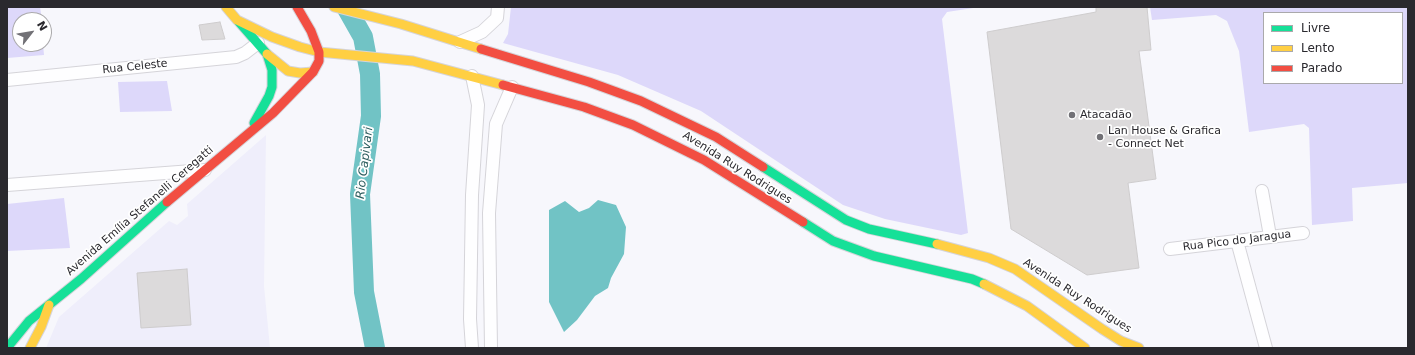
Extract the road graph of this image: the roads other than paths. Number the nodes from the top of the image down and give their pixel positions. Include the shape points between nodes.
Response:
1 (226, 7) edge
2 (297, 7) edge
3 (334, 7) edge
4 (498, 7) edge
5 (237, 20) junction
6 (459, 42) junction
7 (258, 43) junction
8 (319, 52) junction
9 (267, 54) junction
10 (313, 72) junction
11 (472, 76) junction
12 (7, 80) edge
13 (512, 87) junction
14 (246, 136) junction
15 (205, 170) junction
16 (7, 185) edge
17 (1262, 191) dead end
18 (1303, 233) dead end
19 (1270, 236) junction
20 (1237, 241) junction
21 (1170, 249) dead end
22 (49, 304) junction
23 (7, 348) edge
24 (30, 348) edge
25 (472, 348) edge
26 (491, 348) edge
27 (1085, 348) edge
28 (1138, 348) edge
29 (1266, 348) edge

1 - 5 main road, Avenida Ruy Rodrigues
2 - 8 main road via 312,31
3 - 6 main road, Avenida Ruy Rodrigues
4 - 6 street via 497,18 482,32
5 - 7 main road, Avenida Emília Stefanelli Ceregatti
5 - 8 main road, Avenida Ruy Rodrigues via 288,43
6 - 28 main road, Avenida Ruy Rodrigues via 589,82 666,112 739,151 846,220 869,229 959,249 999,262 1029,277 1102,329
7 - 9 main road, Avenida Emília Stefanelli Ceregatti
7 - 12 street, Rua Celeste via 245,54 236,57
8 - 10 main road, Avenida Emília Stefanelli Ceregatti via 319,61
8 - 11 main road, Avenida Ruy Rodrigues via 390,58
9 - 10 main road via 288,71
9 - 14 main road, Avenida Emília Stefanelli Ceregatti via 272,70 272,87 264,108
10 - 14 main road, Avenida Emília Stefanelli Ceregatti via 273,113
11 - 13 main road, Avenida Ruy Rodrigues
11 - 25 street via 478,106 472,195
13 - 26 street via 496,124 489,213
13 - 27 main road, Avenida Ruy Rodrigues via 603,113 658,135 704,160 820,235 874,256 967,278 1000,291 1027,306
14 - 15 main road, Avenida Emília Stefanelli Ceregatti
15 - 16 street
15 - 22 main road, Avenida Emília Stefanelli Ceregatti
17 - 19 street
18 - 19 street, Rua Pico do Jaragua
19 - 20 street, Rua Pico do Jaragua
20 - 21 street, Rua Pico do Jaragua
20 - 29 street
22 - 23 main road, Avenida Emília Stefanelli Ceregatti via 29,321
22 - 24 main road

